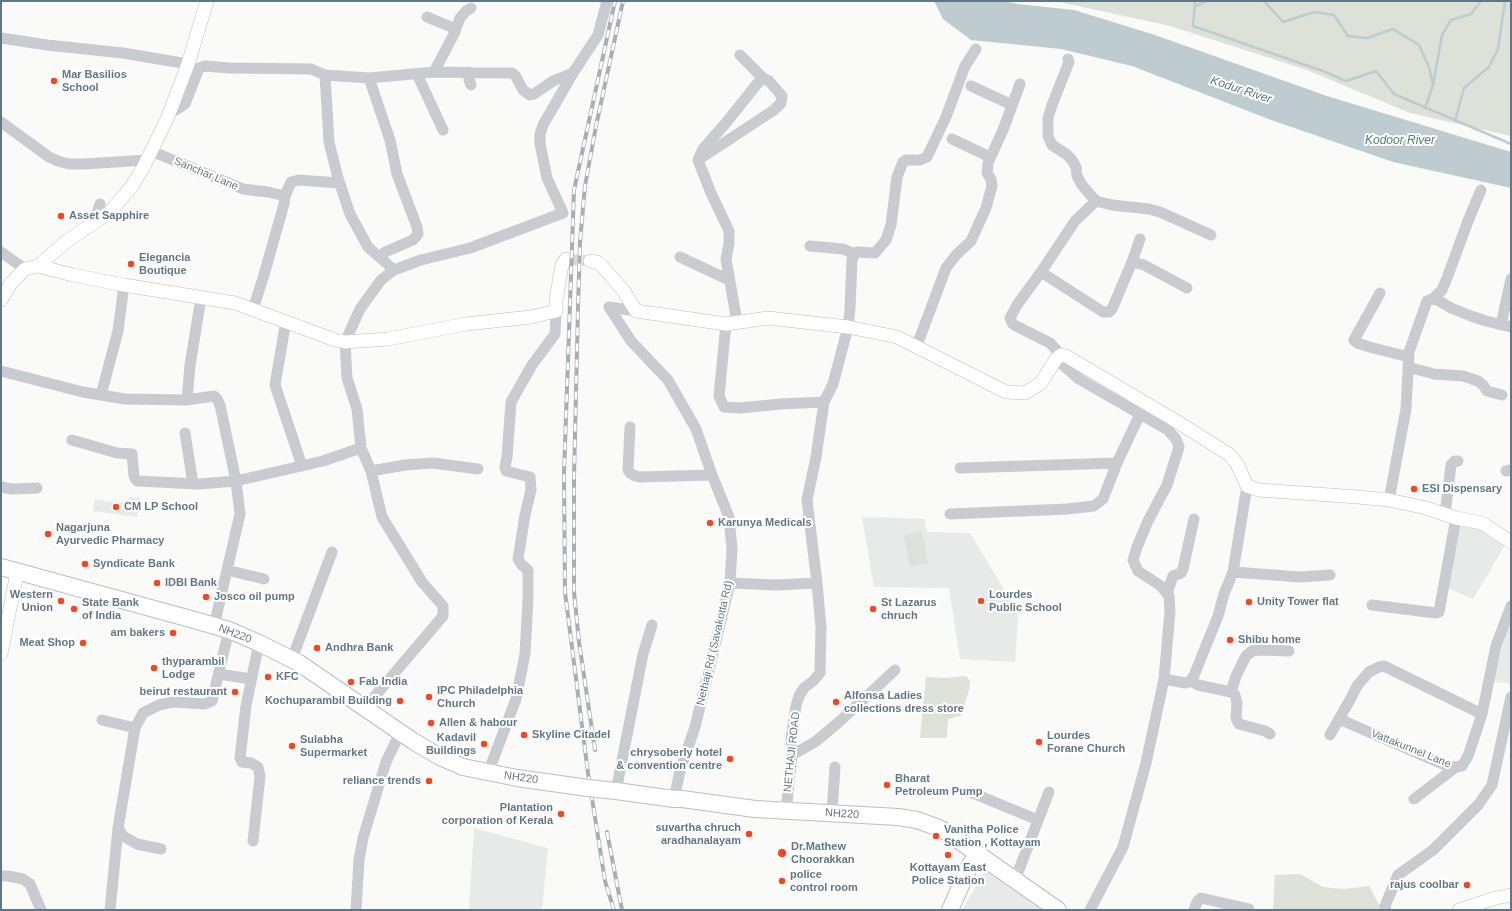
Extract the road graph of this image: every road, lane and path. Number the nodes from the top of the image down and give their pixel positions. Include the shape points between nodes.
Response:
1 (207, 1) edge
2 (607, 1) edge
3 (471, 8) dead end
4 (427, 17) dead end
5 (456, 28) junction
6 (1, 38) edge
7 (976, 49) dead end
8 (740, 55) dead end
9 (1068, 59) dead end
10 (188, 64) junction
11 (434, 72) junction
12 (469, 72) junction
13 (573, 73) junction
14 (417, 74) junction
15 (325, 75) junction
16 (369, 78) junction
17 (763, 78) junction
18 (1020, 84) dead end
19 (472, 85) dead end
20 (971, 86) dead end
21 (1012, 104) junction
22 (168, 115) junction
23 (1, 122) edge
24 (443, 130) dead end
25 (952, 139) dead end
26 (149, 156) junction
27 (990, 157) junction
28 (698, 160) junction
29 (340, 184) junction
30 (1481, 190) dead end
31 (285, 196) junction
32 (1096, 201) junction
33 (100, 204) dead end
34 (94, 223) junction
35 (1211, 235) dead end
36 (1140, 239) dead end
37 (810, 246) dead end
38 (1, 252) edge
39 (855, 254) junction
40 (380, 257) junction
41 (680, 257) dead end
42 (566, 259) dead end
43 (590, 261) tunnel mouth
44 (1132, 262) junction
45 (38, 266) junction
46 (25, 269) junction
47 (394, 270) junction
48 (1041, 272) junction
49 (1511, 279) edge
50 (728, 280) junction
51 (124, 285) junction
52 (1187, 288) dead end
53 (1380, 293) dead end
54 (1509, 296) edge
55 (201, 298) junction
56 (1434, 298) junction
57 (1, 300) edge
58 (253, 309) junction
59 (556, 311) junction
60 (636, 311) junction
61 (286, 321) junction
62 (731, 323) junction
63 (848, 326) junction
64 (1506, 326) edge
65 (345, 342) junction
66 (916, 348) junction
67 (1059, 357) junction
68 (1408, 362) junction
69 (1, 371) edge
70 (101, 395) junction
71 (1502, 395) dead end
72 (187, 400) junction
73 (824, 402) junction
74 (1140, 414) junction
75 (630, 427) dead end
76 (185, 433) dead end
77 (72, 440) dead end
78 (362, 448) junction
79 (1458, 461) dead end
80 (1117, 463) junction
81 (302, 466) junction
82 (478, 468) dead end
83 (960, 468) dead end
84 (371, 471) junction
85 (712, 475) junction
86 (236, 481) junction
87 (193, 484) junction
88 (1247, 486) junction
89 (1, 487) edge
90 (37, 488) dead end
91 (1389, 500) junction
92 (950, 514) dead end
93 (1450, 516) junction
94 (1194, 519) dead end
95 (1511, 542) edge
96 (332, 552) dead end
97 (1, 567) edge
98 (227, 570) junction
99 (18, 572) junction
100 (1233, 572) junction
101 (1330, 575) dead end
102 (264, 579) dead end
103 (730, 583) junction
104 (817, 583) junction
105 (1167, 593) junction
106 (1372, 605) dead end
107 (1511, 606) edge
108 (4, 620) edge
109 (652, 625) dead end
110 (214, 626) junction
111 (229, 630) junction
112 (259, 643) junction
113 (1289, 651) dead end
114 (1, 654) edge
115 (292, 659) junction
116 (895, 670) dead end
117 (219, 674) junction
118 (251, 679) junction
119 (1164, 679) junction
120 (1191, 681) junction
121 (1231, 692) junction
122 (1511, 697) edge
123 (364, 709) junction
124 (1482, 714) junction
125 (1339, 719) junction
126 (102, 720) dead end
127 (135, 728) junction
128 (400, 733) junction
129 (1270, 734) dead end
130 (1330, 735) dead end
131 (792, 755) junction
132 (835, 767) dead end
133 (1456, 768) junction
134 (488, 773) junction
135 (616, 791) junction
136 (970, 792) dead end
137 (1049, 792) dead end
138 (674, 799) junction
139 (1414, 799) dead end
140 (786, 811) junction
141 (832, 813) junction
142 (1038, 820) junction
143 (118, 828) junction
144 (253, 841) dead end
145 (161, 849) dead end
146 (977, 854) junction
147 (1, 876) edge
148 (1015, 880) junction
149 (1511, 895) edge
150 (41, 910) edge
151 (110, 910) edge
152 (356, 910) edge
153 (950, 910) edge
154 (1058, 910) edge
155 (1090, 910) edge
156 (1194, 910) edge
157 (1249, 910) edge
158 (1386, 910) edge
159 (1458, 910) edge

1 - 10 main road
2 - 13 street via 598,35
3 - 5 street via 460,18
4 - 5 street
5 - 11 street
6 - 10 street
7 - 39 street via 966,66 927,157 903,162 896,178 891,225 886,240 875,252
8 - 17 street
9 - 32 street via 1048,118 1048,136 1052,145 1072,160 1082,186
10 - 22 main road
11 - 12 street
11 - 14 street
12 - 13 street via 512,73 523,90 530,95
12 - 19 street
13 - 47 street via 540,134 547,178 563,213 470,248 421,260
14 - 16 street
14 - 24 street
15 - 16 street
15 - 22 street via 311,69 205,66 198,68 184,104
15 - 29 street via 329,142
16 - 40 street via 390,140 397,174 418,234 413,240 385,252
17 - 28 street via 703,149
17 - 28 street via 782,96 781,104
18 - 21 street
20 - 21 street
21 - 27 street
22 - 26 main road
23 - 26 street via 49,156 69,164
25 - 27 street
26 - 31 street, Sanchar Lane via 243,189
26 - 34 main road via 132,186 110,212
27 - 66 street via 986,168 992,186 986,208 971,241 946,268
28 - 50 street via 729,231 726,259
29 - 31 street via 299,180 291,182
29 - 40 street via 350,214 368,247
30 - 56 street via 1442,290
31 - 58 street
32 - 35 street via 1160,212
32 - 48 street via 1075,221
33 - 34 street
34 - 45 main road via 67,241
36 - 44 street
37 - 39 street
38 - 46 street
39 - 63 street, NETHAJI ROAD via 852,259
40 - 47 street
41 - 50 street
42 - 59 main road via 562,265
43 - 60 main road via 601,265 623,290
44 - 48 street via 1112,309 1108,312 1103,312
44 - 52 street via 1144,265
45 - 46 main road
45 - 51 main road
46 - 57 main road via 11,283
47 - 65 street via 381,280 360,309
48 - 67 street via 1017,305 1010,321 1050,343
49 - 54 street
50 - 62 street
51 - 55 main road
51 - 70 street via 118,331
53 - 68 street via 1354,340
54 - 64 street
55 - 58 main road via 235,303
55 - 72 street
56 - 64 street via 1471,316
56 - 68 street via 1427,301 1409,352
58 - 61 main road
59 - 65 main road via 388,339
59 - 134 street via 555,334 532,365 511,402 505,467 506,471 530,477 531,490 524,515 518,559 528,570 526,646 516,699
60 - 62 main road
60 - 85 street, Nethaji Rd (Savakotta Rd) via 609,307 631,341 668,380 696,428
61 - 65 main road
61 - 81 street via 275,385
62 - 63 main road via 768,318
62 - 73 street via 718,396 724,407
63 - 66 main road via 897,337
63 - 73 street, NETHAJI ROAD via 833,384
65 - 78 street via 346,373 357,409
66 - 67 main road via 1006,392 1024,393 1041,383
67 - 74 street via 1079,379
67 - 88 main road via 1066,356 1230,454 1238,464
68 - 71 street via 1434,374 1463,376 1478,381 1487,391
68 - 91 street via 1406,409
69 - 70 street
70 - 72 street via 125,399
72 - 86 street via 214,396 217,399
73 - 104 street, NETHAJI ROAD via 807,500
74 - 80 street
74 - 105 street via 1168,430 1179,447 1167,485 1148,521 1133,560 1138,571
75 - 85 street via 628,470 633,475
76 - 87 street
77 - 87 street via 117,453 132,454 136,481
78 - 81 street
78 - 84 street
79 - 93 street via 1451,465
80 - 83 street
80 - 92 street via 1103,499 1094,506
81 - 86 street
82 - 84 street via 433,463
84 - 123 street via 382,517 422,582 443,606 443,616
85 - 103 street, Nethaji Rd (Savakotta Rd) via 729,517 732,549
86 - 87 street
86 - 98 street via 240,514
88 - 91 main road via 1259,490
88 - 100 street
89 - 90 street
91 - 93 main road
93 - 95 main road via 1482,523
93 - 106 street via 1439,612
94 - 105 street via 1183,569 1181,573 1173,576
96 - 115 street
97 - 99 highway, NH220
98 - 102 street
98 - 110 street
99 - 108 main road
99 - 110 highway, NH220
100 - 101 street via 1300,577
100 - 120 street
103 - 104 street
103 - 138 street, Nethaji Rd (Savakotta Rd) via 695,727 680,771
104 - 131 street, NETHAJI ROAD via 821,628 820,673 799,696 791,738
105 - 119 street via 1170,611
107 - 124 street, Vattakunnel Lane via 1496,646
108 - 114 main road
109 - 135 street via 643,654
110 - 111 highway, NH220
111 - 112 highway, NH220
111 - 117 street
112 - 115 highway, NH220
112 - 118 street
113 - 121 street via 1252,651 1246,656
115 - 123 highway, NH220
116 - 131 street via 815,742
117 - 118 street
117 - 127 street via 212,701 206,704 173,702 159,705 143,713
118 - 144 street via 240,758 242,762 258,767 260,776
119 - 120 street via 1185,683
119 - 155 street via 1144,771 1123,848
120 - 121 street via 1198,685
121 - 129 street via 1236,695 1236,718 1239,724
122 - 158 street via 1492,785 1479,804 1433,850 1398,875 1385,906
123 - 128 highway, NH220
124 - 125 street via 1384,666 1374,668 1357,686
124 - 133 street, Vattakunnel Lane via 1466,762
125 - 130 street
125 - 133 street, Vattakunnel Lane
126 - 127 street
127 - 143 street
128 - 134 highway, NH220 via 446,760
128 - 152 street via 386,762 363,838
131 - 140 street, NETHAJI ROAD
132 - 141 street
133 - 139 street
134 - 135 highway, NH220, bridge
135 - 138 highway, NH220
136 - 142 street
137 - 142 street
138 - 140 highway, NH220
140 - 141 highway, NH220
141 - 146 highway, NH220 via 917,820 936,826
142 - 148 street
143 - 145 street via 123,836 137,844
143 - 151 street
146 - 148 highway, NH220
146 - 153 highway
147 - 150 street via 23,879 30,884
148 - 154 highway, NH220
149 - 159 main road
156 - 157 street via 1201,898

